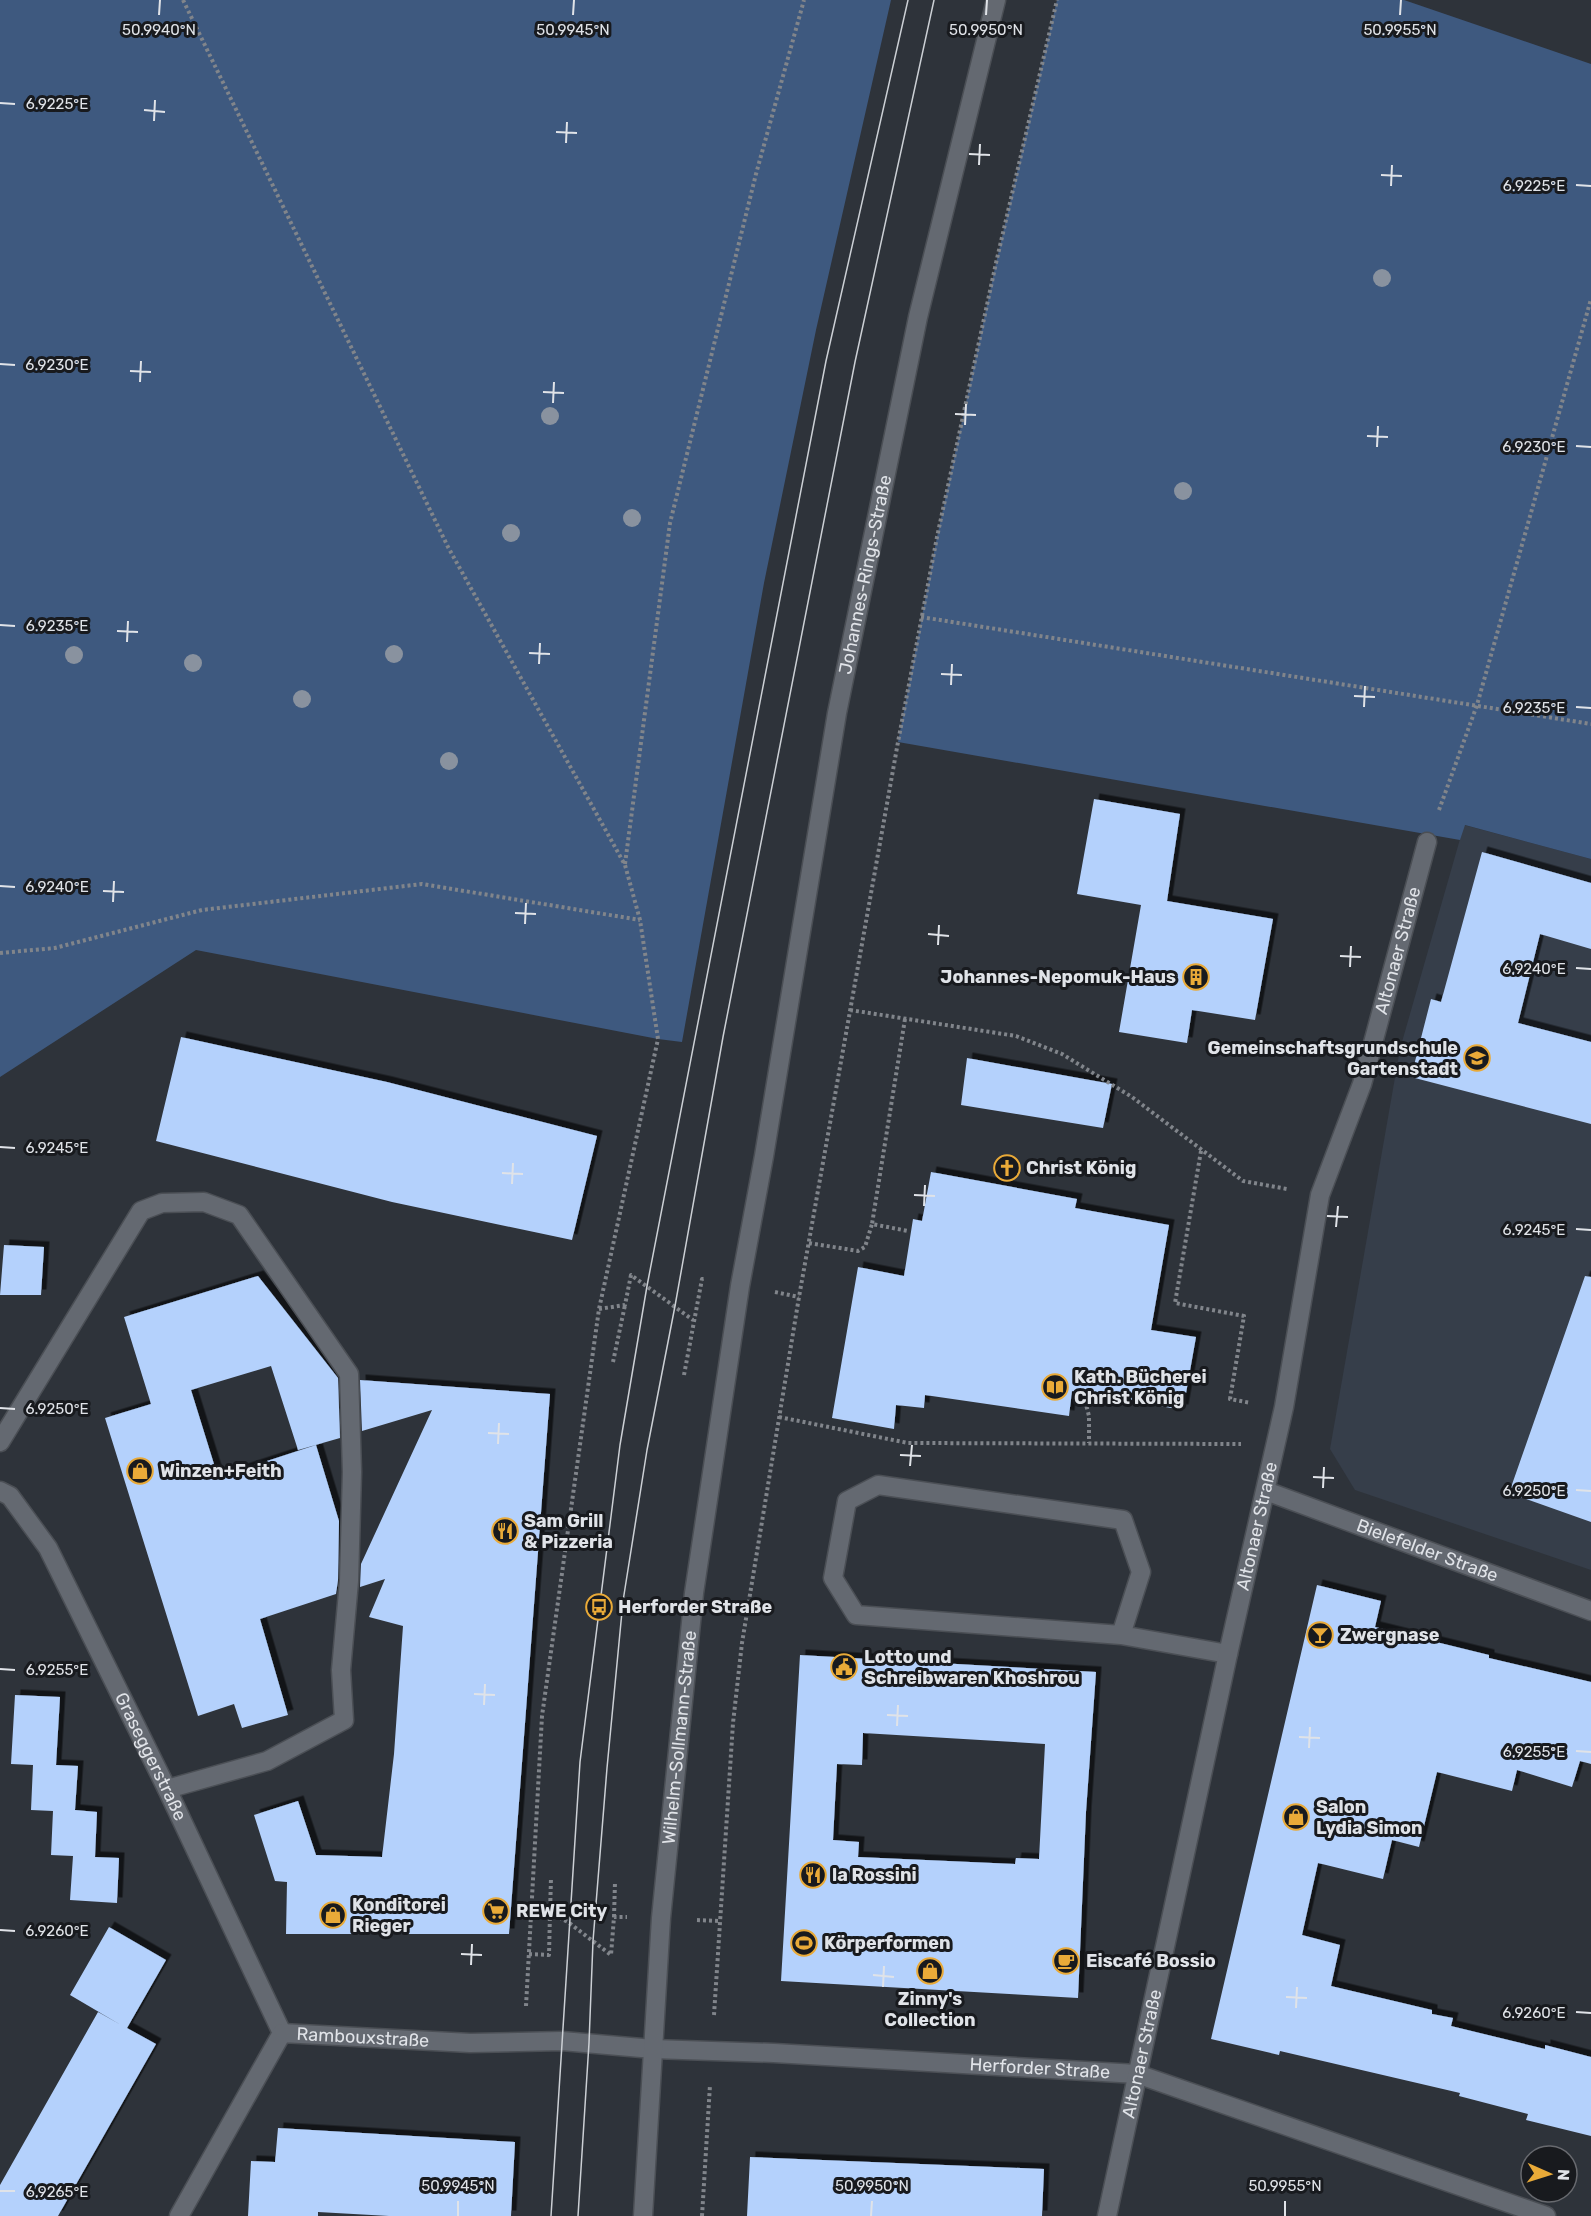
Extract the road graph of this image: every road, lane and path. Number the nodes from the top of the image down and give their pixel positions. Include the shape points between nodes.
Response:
1 (183, 0) edge
2 (804, 0) edge
3 (996, 0) edge
4 (1057, 0) edge
5 (1591, 299) edge
6 (921, 617) junction
7 (1477, 705) junction
8 (1591, 724) edge
9 (1427, 842) joint
10 (625, 865) junction
11 (640, 920) junction
12 (0, 954) edge
13 (850, 1010) junction
14 (905, 1019) junction
15 (1201, 1151) junction
16 (764, 1155) joint
17 (1320, 1195) junction
18 (872, 1224) junction
19 (908, 1231) dead end
20 (809, 1244) junction
21 (711, 1281) dead end
22 (625, 1305) junction
23 (599, 1309) junction
24 (693, 1320) junction
25 (613, 1362) dead end
26 (684, 1375) dead end
27 (1082, 1389) dead end
28 (1243, 1401) dead end
29 (779, 1417) junction
30 (0, 1442) edge
31 (1089, 1443) junction
32 (1275, 1444) junction
33 (0, 1491) edge
34 (1266, 1491) junction
35 (1591, 1611) edge
36 (1121, 1635) junction
37 (1228, 1654) junction
38 (167, 1789) junction
39 (551, 1878) dead end
40 (615, 1882) dead end
41 (550, 1913) junction
42 (614, 1917) junction
43 (661, 1918) junction
44 (720, 1921) junction
45 (529, 1954) junction
46 (282, 2033) junction
47 (525, 2042) junction
48 (653, 2049) junction
49 (712, 2052) junction
50 (1137, 2074) junction
51 (179, 2216) edge
52 (643, 2216) edge
53 (702, 2216) edge
54 (1107, 2216) edge
55 (1546, 2216) edge

1 - 10 path via 448,547
2 - 10 path via 669,523
3 - 16 street, Johannes-Rings-Straße via 918,318 837,712
4 - 6 path via 993,274
5 - 7 path
6 - 7 path
6 - 13 path
7 - 8 path
7 - 9 path
9 - 17 street, Altonaer Straße via 1362,1083
10 - 11 path
11 - 12 path via 422,884 202,910 55,948
11 - 23 path via 658,1039
13 - 14 path
13 - 20 path
14 - 15 path via 1017,1036 1062,1054 1132,1096
14 - 18 path
15 - 17 path via 1243,1181
15 - 28 path via 1174,1303 1244,1316 1230,1399
16 - 43 street, Wilhelm-Sollmann-Straße via 740,1286 694,1593
17 - 32 street, Altonaer Straße
18 - 19 path
18 - 20 path via 865,1247 858,1251
20 - 29 path
21 - 24 path via 702,1279
22 - 23 path
22 - 24 path via 631,1275
22 - 25 path
23 - 45 path via 542,1716
24 - 26 path
27 - 31 path via 1089,1416
29 - 31 path via 908,1443
29 - 44 path via 741,1654
30 - 38 street via 141,1210 162,1203 204,1202 239,1215 349,1374 352,1483 341,1670 344,1720 267,1761
31 - 32 path
32 - 34 street, Altonaer Straße
33 - 38 street, Graseggerstraße via 10,1496 48,1548
34 - 35 street, Bielefelder Straße
34 - 37 street, Altonaer Straße
36 - 36 street via 856,1616 833,1578 847,1501 878,1485 1123,1520 1141,1572
36 - 37 street
37 - 50 street, Altonaer Straße
38 - 46 street, Graseggerstraße
39 - 41 path
40 - 42 path
41 - 42 path via 611,1955
41 - 45 path via 549,1955
42 - 43 path
43 - 44 path
43 - 48 street, Wilhelm-Sollmann-Straße
44 - 49 path
45 - 47 path
46 - 47 street, Rambouxstraße via 470,2043
46 - 51 street, Rambouxstraße
47 - 48 street, Rambouxstraße via 562,2041
48 - 49 street, Herforder Straße
48 - 52 street, Wilhelm-Sollmann-Straße
49 - 50 street, Herforder Straße
49 - 53 path
50 - 54 street, Altonaer Straße
50 - 55 street, Herforder Straße

